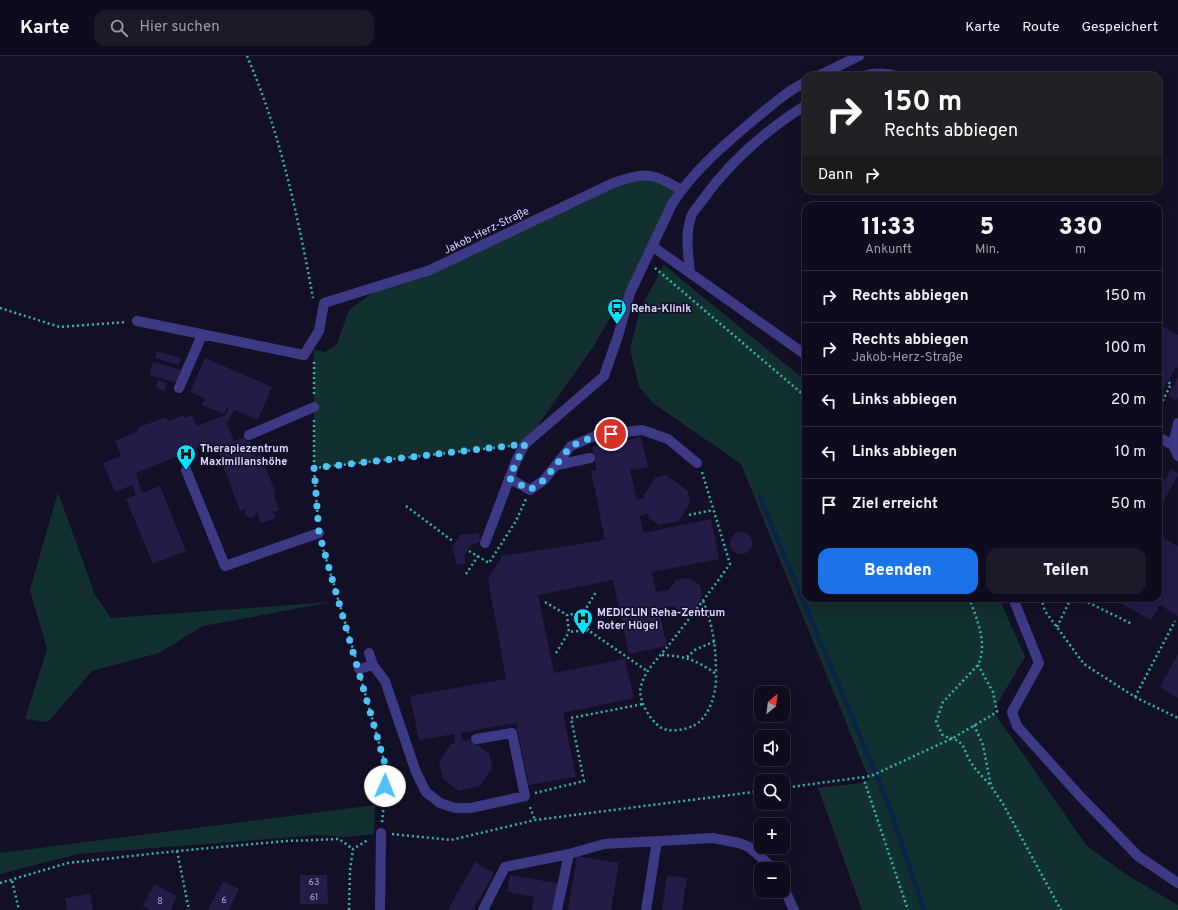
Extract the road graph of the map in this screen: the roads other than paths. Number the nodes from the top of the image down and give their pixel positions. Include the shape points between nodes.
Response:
1 (859, 56) edge
2 (826, 72) edge
3 (802, 84) edge
4 (802, 108) edge
5 (680, 190) junction
6 (652, 246) junction
7 (690, 272) junction
8 (137, 321) road end
9 (202, 335) junction
10 (802, 352) edge
11 (178, 388) dead end
12 (314, 407) road end
13 (1178, 423) edge
14 (249, 435) dead end
15 (1162, 439) edge
16 (1173, 445) junction
17 (1178, 456) edge
18 (590, 458) dead end
19 (697, 463) road end
20 (557, 465) junction
21 (186, 470) dead end
22 (509, 478) junction
23 (319, 533) road end
24 (485, 543) road end
25 (1015, 602) edge
26 (369, 653) dead end
27 (373, 665) junction
28 (358, 669) road end
29 (476, 739) dead end
30 (381, 833) road end
31 (657, 841) junction
32 (569, 854) junction
33 (766, 862) edge
34 (1178, 883) edge
35 (788, 898) edge
36 (380, 910) edge
37 (483, 910) edge
38 (558, 910) edge
39 (646, 910) edge
40 (794, 910) edge

1 - 2 street
3 - 5 street via 791,89 718,149
4 - 7 street via 750,148 711,188 691,216 687,242
5 - 6 street
5 - 9 street, Jakob-Herz-Straße via 663,178 640,174 613,183 430,270 324,303 319,331 304,355
6 - 7 street
6 - 22 street via 630,293 604,376 525,444
7 - 10 street
8 - 9 street
9 - 11 street
12 - 14 street
13 - 16 street
15 - 16 street
16 - 17 street
18 - 20 street
19 - 20 street via 668,439 642,430 595,436 571,446
20 - 22 street via 544,480 530,490
21 - 23 street via 225,566
22 - 24 street
25 - 34 street via 1039,663 1012,712 1017,726 1138,856
26 - 27 street
27 - 28 street
27 - 29 street via 385,681 416,772 426,792 440,803 455,808 525,796 512,733
30 - 36 street
31 - 32 street via 604,844
31 - 33 street via 713,838 739,843 749,847
31 - 39 street
32 - 37 street via 504,867
32 - 38 street
35 - 40 street

